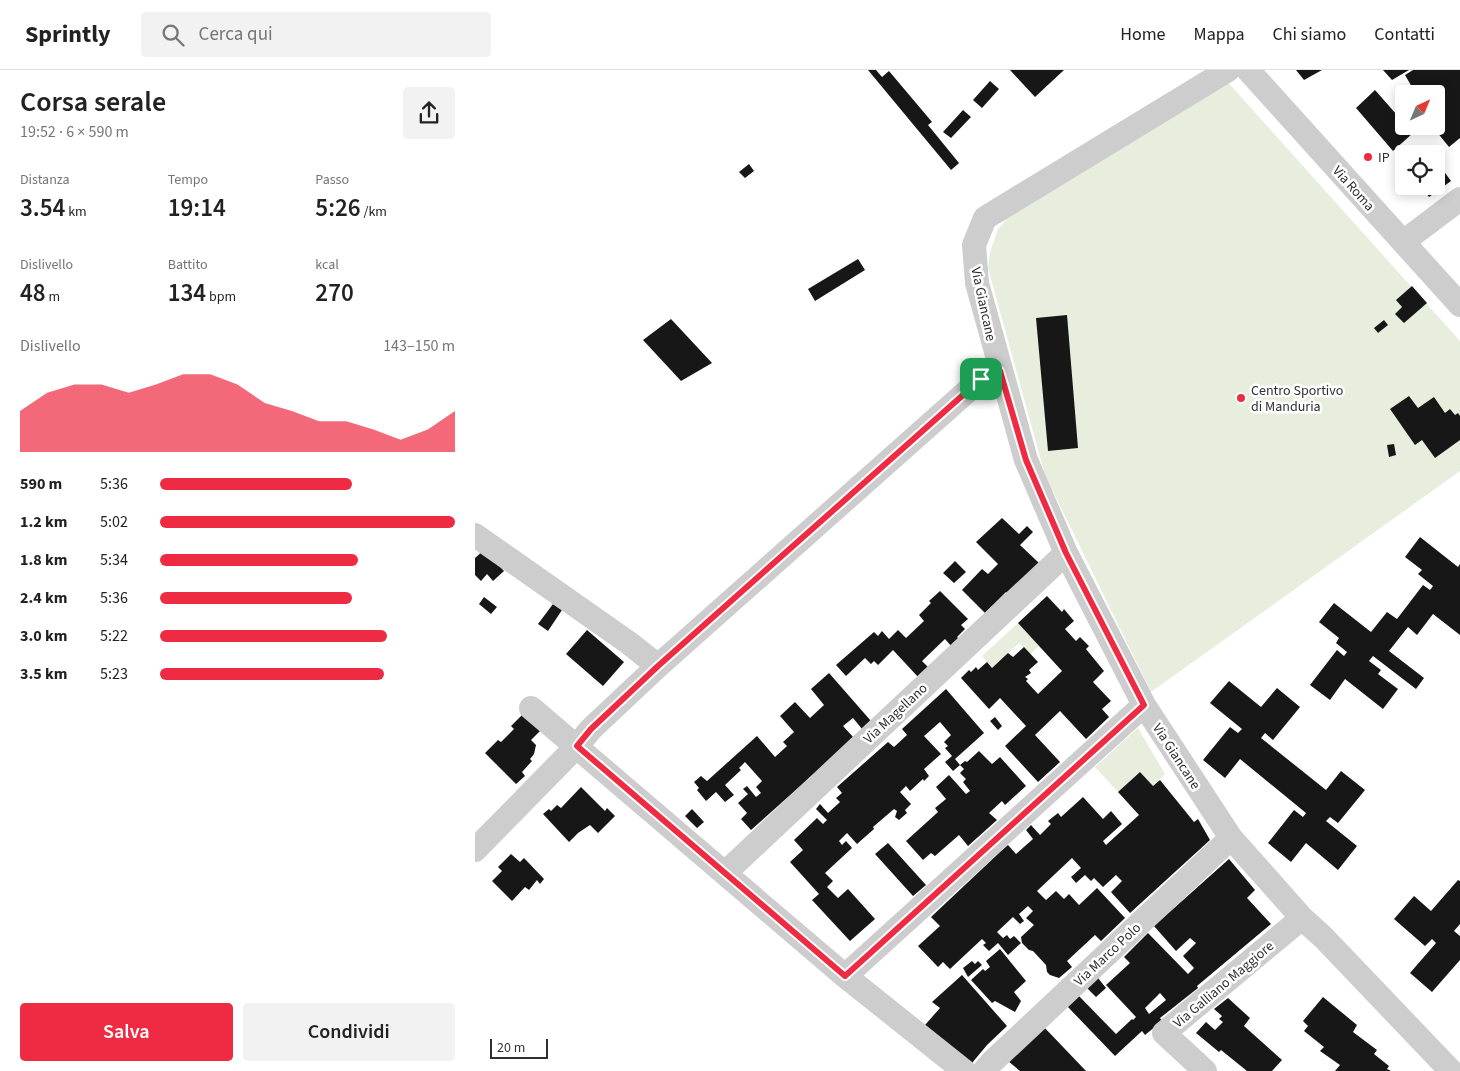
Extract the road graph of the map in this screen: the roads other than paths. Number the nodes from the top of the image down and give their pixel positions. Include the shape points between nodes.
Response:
1 (1228, 70) edge
2 (1248, 70) edge
3 (1460, 199) edge
4 (1403, 242) junction
5 (1460, 305) edge
6 (1000, 371) junction
7 (475, 534) edge
8 (1066, 553) junction
9 (658, 666) junction
10 (1144, 705) junction
11 (531, 708) dead end
12 (577, 746) junction
13 (1231, 838) junction
14 (475, 850) edge
15 (725, 873) junction
16 (1302, 918) junction
17 (845, 976) junction
18 (964, 1071) edge
19 (984, 1071) edge
20 (1205, 1071) edge
21 (1451, 1071) edge

1 - 6 street, Via Giancane via 985,218 973,245 977,283
2 - 4 street, Via Roma
3 - 4 street
4 - 5 street, Via Roma
6 - 8 street, Via Giancane via 1026,460
6 - 9 street via 981,379
7 - 9 street
8 - 10 street, Via Giancane
8 - 15 street, Via Magellano
9 - 12 street
10 - 13 street, Via Giancane
10 - 17 street
11 - 12 street
12 - 14 street
12 - 15 street
13 - 16 street, Via Giancane
13 - 19 street, Via Marco Polo
15 - 17 street
16 - 20 street, Via Galliano Maggiore via 1164,1033
16 - 21 street, Via Giancane
17 - 18 street

